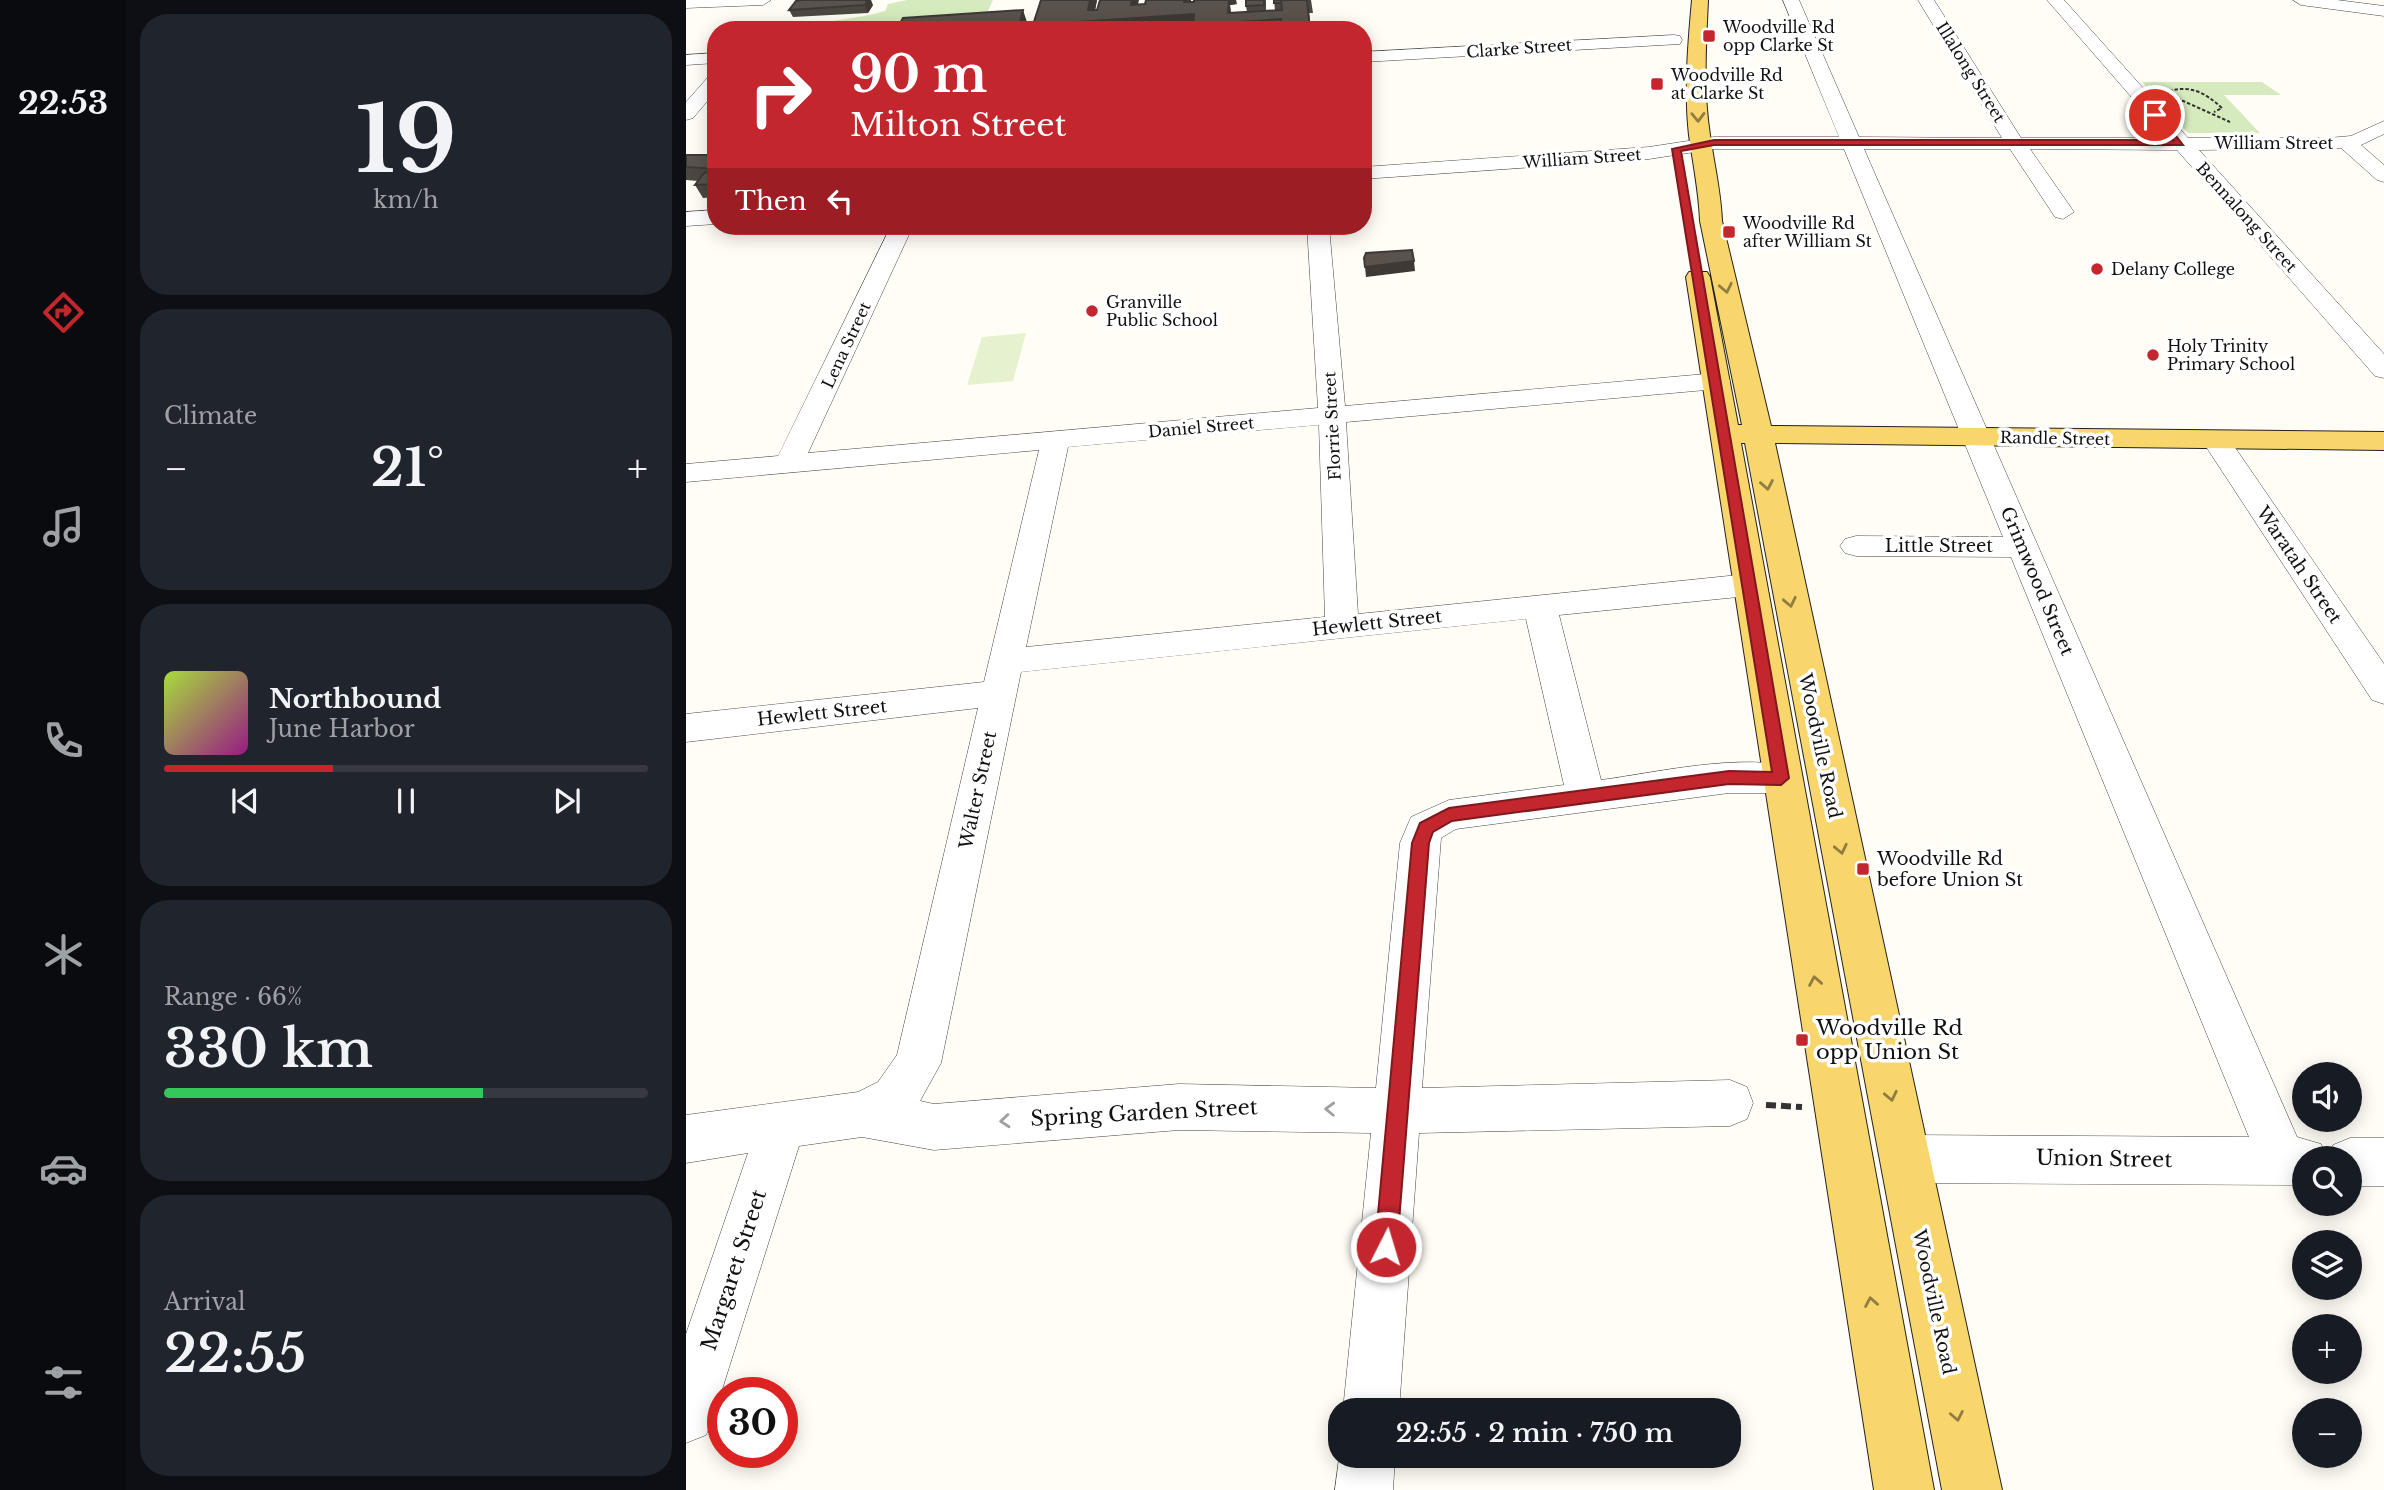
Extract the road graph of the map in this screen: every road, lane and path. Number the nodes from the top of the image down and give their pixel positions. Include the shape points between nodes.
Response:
1 (1700, 0) edge
2 (1791, 0) edge
3 (1926, 0) edge
4 (2056, 0) edge
5 (2301, 0) edge
6 (771, 2) edge
7 (686, 3) edge
8 (2384, 11) edge
9 (764, 20) dead end
10 (1675, 40) dead end
11 (1372, 57) edge
12 (707, 59) edge
13 (686, 60) edge
14 (707, 90) edge
15 (2156, 93) junction
16 (2213, 112) junction
17 (686, 114) edge
18 (2232, 124) dead end
19 (2384, 127) edge
20 (1851, 142) junction
21 (1684, 143) junction
22 (2015, 143) junction
23 (2180, 143) junction
24 (2347, 143) junction
25 (1372, 172) edge
26 (1680, 176) dead end
27 (2384, 176) edge
28 (2063, 212) dead end
29 (1688, 217) dead end
30 (707, 218) edge
31 (686, 219) edge
32 (898, 235) edge
33 (1319, 235) edge
34 (2384, 370) edge
35 (1717, 381) junction
36 (1332, 416) junction
37 (1726, 434) junction
38 (1758, 434) junction
39 (1976, 437) junction
40 (2215, 439) junction
41 (1055, 440) junction
42 (2384, 441) edge
43 (789, 464) junction
44 (686, 473) edge
45 (1856, 546) dead end
46 (2023, 547) junction
47 (1748, 585) junction
48 (1540, 607) junction
49 (1342, 627) junction
50 (1003, 677) junction
51 (2384, 691) edge
52 (686, 728) edge
53 (1781, 778) junction
54 (1586, 798) junction
55 (1730, 1103) dead end
56 (1398, 1111) junction
57 (862, 1114) junction
58 (782, 1125) junction
59 (686, 1139) edge
60 (2292, 1156) edge
61 (1904, 1159) junction
62 (2292, 1161) edge
63 (2362, 1162) edge
64 (2384, 1162) edge
65 (1372, 1398) edge
66 (686, 1415) edge
67 (1366, 1468) edge
68 (1364, 1490) edge
69 (1903, 1490) edge
70 (1972, 1490) edge

1 -> 21 main road, Woodville Road
2 - 20 street, Grimwood Street
3 - 22 street, Illalong Street
4 - 15 street, Bennalong Street
5 - 8 street
6 - 7 street
6 - 9 street
10 - 11 street, Clarke Street
12 - 13 street
14 - 17 street
15 - 16 path
15 - 16 path via 2187,88 2207,93 2222,108
15 - 23 street, Bennalong Street
16 - 18 path
19 - 24 street, William Street
20 - 21 street, William Street
20 - 22 street, William Street
20 - 39 street, Grimwood Street
21 - 25 street, William Street via 1649,153
21 - 26 main road, Woodville Road
21 -> 38 main road, Woodville Road via 1709,186 1711,221
22 - 23 street, William Street
22 - 28 street, Illalong Street
23 - 24 street, William Street
23 - 34 street, Bennalong Street
24 - 27 street
29 - 35 main road
30 - 31 street
32 - 43 street, Lena Street
33 - 36 street, Florrie Street
35 - 36 street, Daniel Street
35 - 37 main road
36 - 41 street, Daniel Street
36 - 49 street, Florrie Street
37 - 38 main road, Randle Street
37 - 47 main road
38 - 39 main road, Randle Street
38 -> 61 main road, Woodville Road
39 - 40 main road, Randle Street
39 - 46 street, Grimwood Street
40 - 42 main road, Randle Street
40 - 51 street, Waratah Street
41 - 43 street, Daniel Street
41 - 50 street, Walter Street
43 - 44 street, Daniel Street
45 - 46 street, Little Street
46 - 60 street, Grimwood Street
47 - 48 street, Hewlett Street
47 - 53 main road
48 - 49 street, Hewlett Street
48 - 54 street
49 - 50 street, Hewlett Street
50 - 52 street, Hewlett Street
50 - 57 street, Walter Street via 918,1063 895,1098
53 - 54 street via 1729,778
69 -> 53 main road
54 - 56 street via 1449,815 1431,822 1420,843
55 - 56 street, Spring Garden Street
56 -> 57 street, Spring Garden Street via 1179,1107 934,1127
56 - 65 street
57 - 58 street, Spring Garden Street
58 - 59 street, Spring Garden Street
58 - 66 street, Margaret Street
61 - 62 street, Union Street
61 -> 70 main road, Woodville Road
63 - 64 street
67 - 68 street

